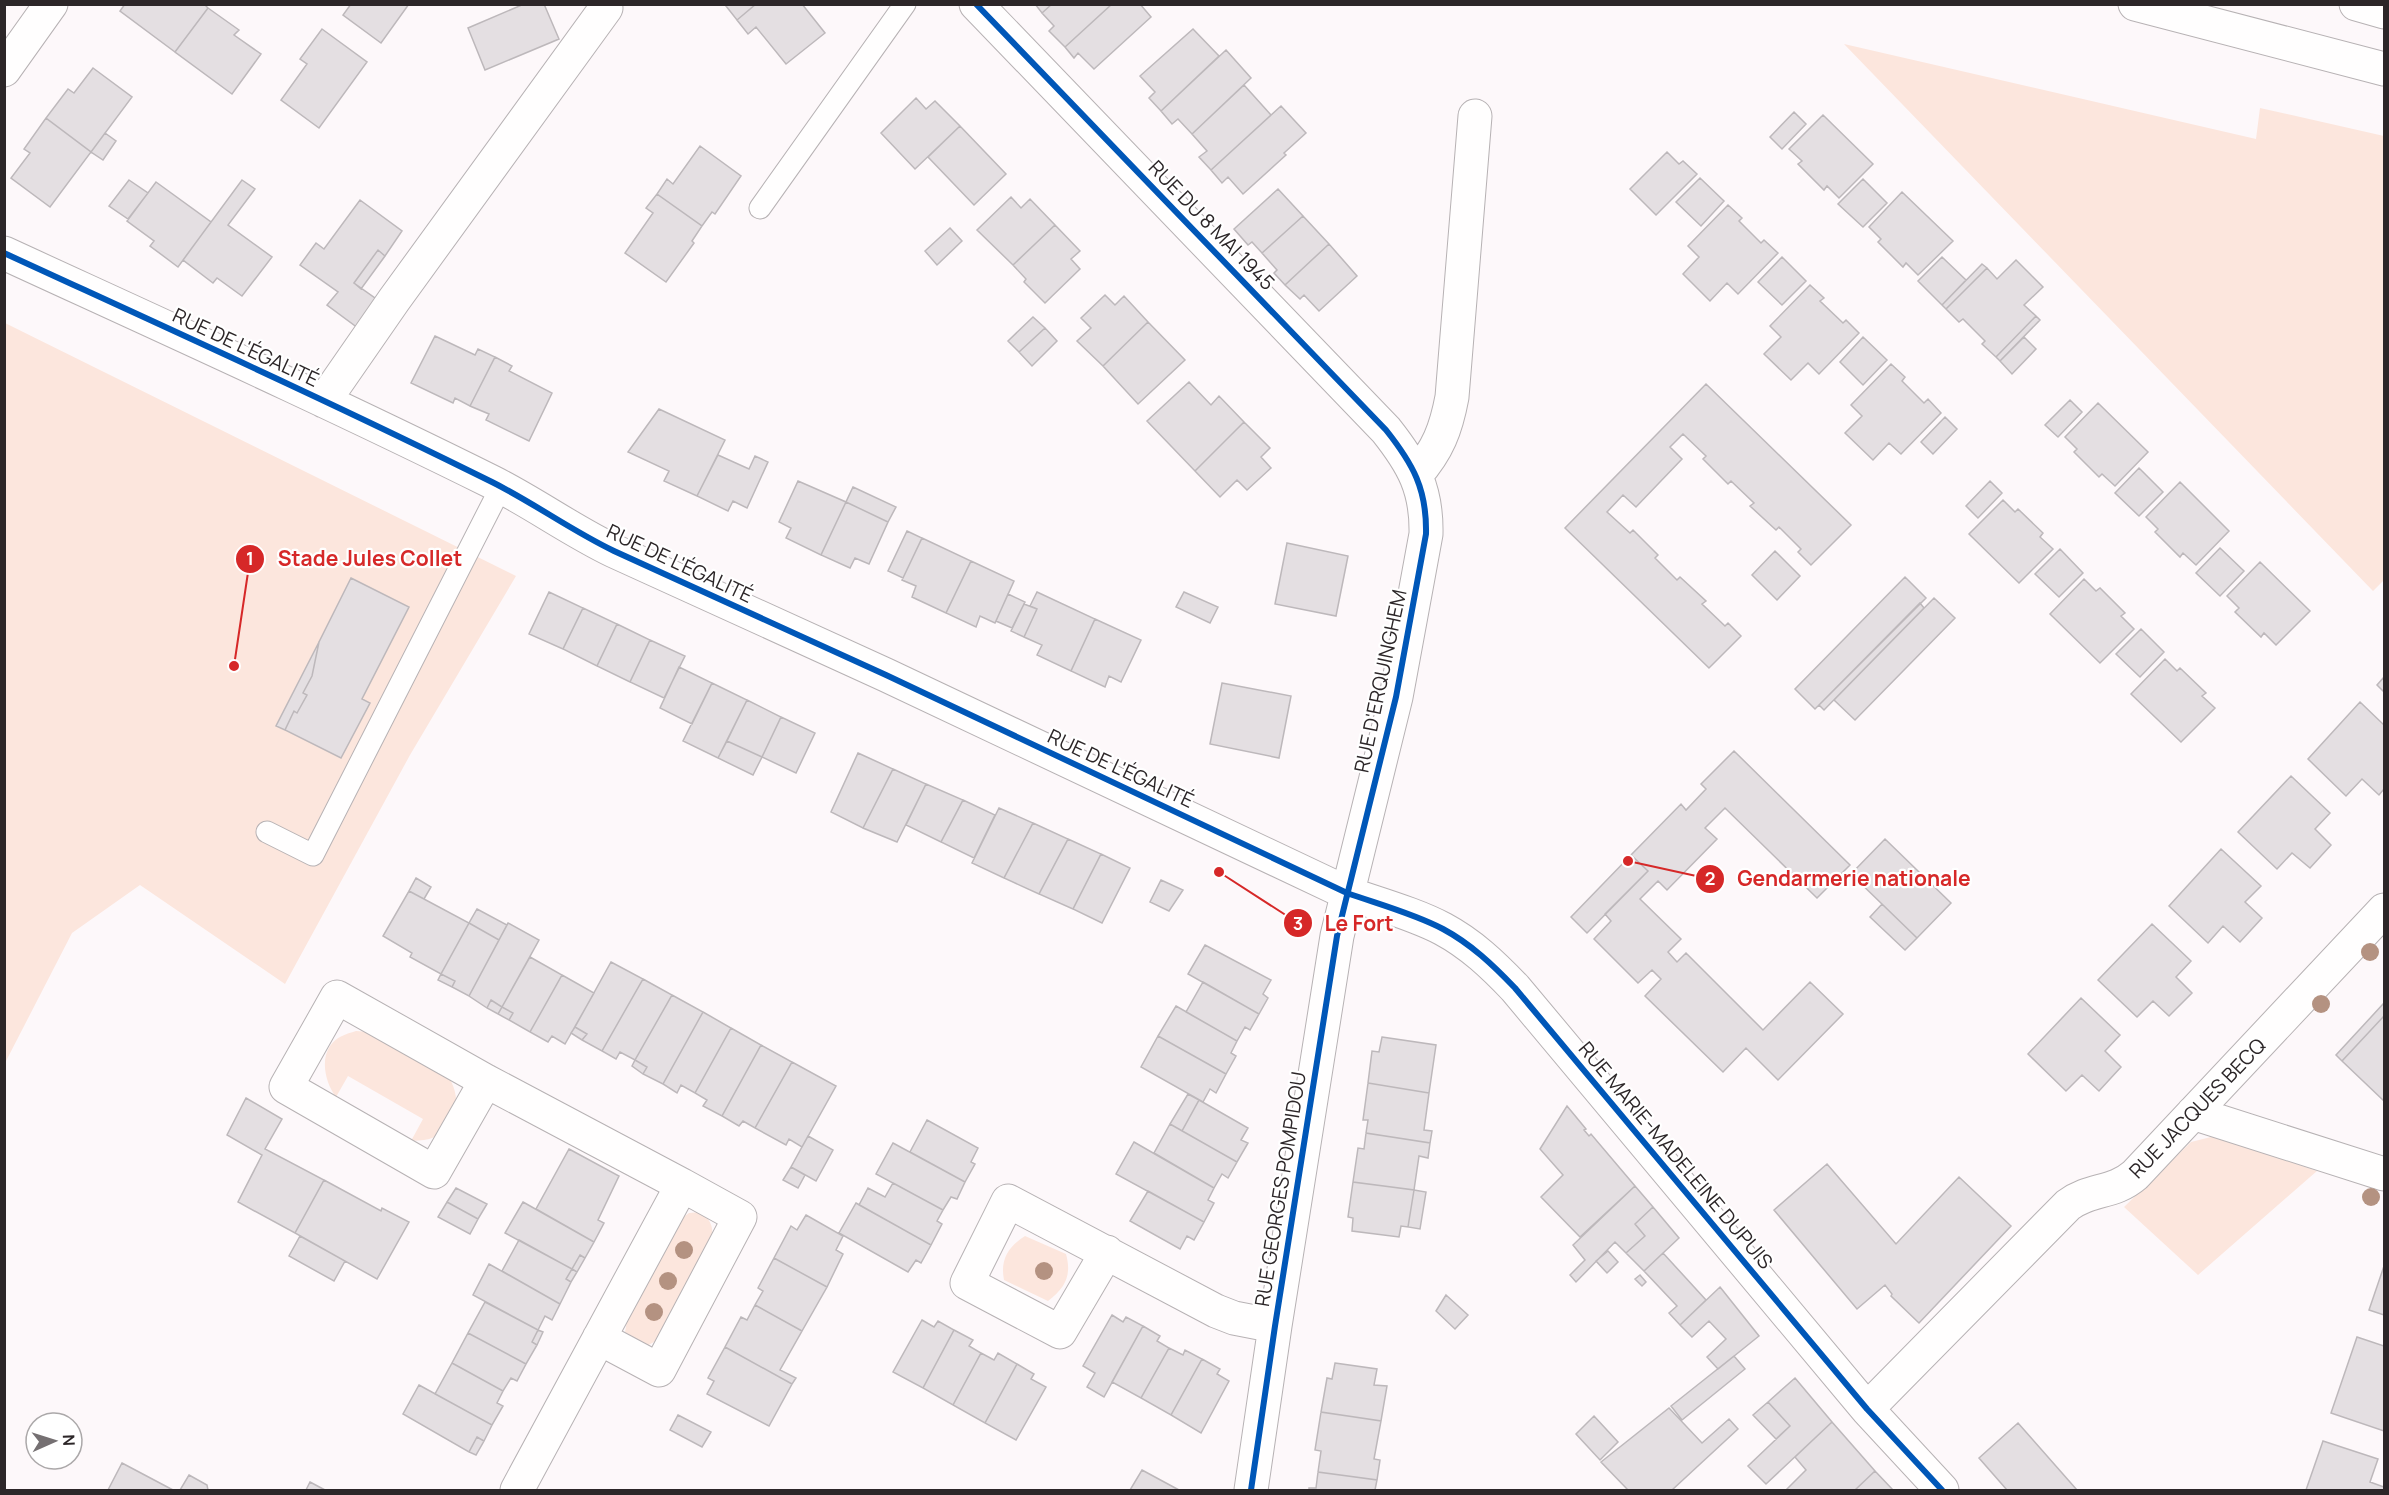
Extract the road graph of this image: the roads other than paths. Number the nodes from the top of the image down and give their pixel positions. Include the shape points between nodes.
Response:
1 (51, 4) edge
2 (905, 4) edge
3 (976, 4) edge
4 (2135, 4) edge
5 (2356, 4) edge
6 (606, 8) dead end
7 (2385, 12) edge
8 (2385, 69) edge
9 (4, 70) edge
10 (1475, 116) dead end
11 (760, 208) dead end
12 (4, 253) edge
13 (324, 401) junction
14 (1416, 475) junction
15 (501, 487) junction
16 (267, 832) dead end
17 (1347, 893) junction
18 (2385, 910) edge
19 (486, 1081) junction
20 (2193, 1113) junction
21 (2385, 1174) edge
22 (682, 1185) junction
23 (1107, 1252) dead end
24 (1275, 1326) junction
25 (599, 1338) junction
26 (1867, 1409) junction
27 (517, 1491) edge
28 (1251, 1491) edge
29 (1942, 1491) edge

1 - 9 main road
2 - 11 lane
3 - 14 main road, RUE DU 8 MAI 1945 via 1386,430
4 - 8 main road
5 - 7 main road
6 - 13 main road
10 - 14 main road via 1452,397 1441,439
12 - 13 main road, RUE DE L'ÉGALITÉ
13 - 15 main road, RUE DE L'ÉGALITÉ
14 - 17 main road, RUE D'ERQUINGHEM via 1426,514 1426,534 1396,697
15 - 16 lane via 313,855
15 - 17 main road, RUE DE L'ÉGALITÉ via 614,551
17 - 24 main road, RUE GEORGES POMPIDOU
17 - 26 main road, RUE MARIE-MADELEINE DUPUIS via 1442,928 1495,967
18 - 20 main road, RUE JACQUES BECQ
19 - 19 main road via 337,997 286,1087 434,1172
19 - 22 main road
20 - 21 main road
20 - 26 main road, RUE JACQUES BECQ via 2128,1181 2113,1189 2086,1194 2068,1205
22 - 25 main road
22 - 25 main road via 740,1217 659,1370
23 - 24 main road, RUE GEORGES POMPIDOU via 1216,1311
24 - 28 main road, RUE GEORGES POMPIDOU
25 - 27 main road
26 - 29 main road, RUE MARIE-MADELEINE DUPUIS

